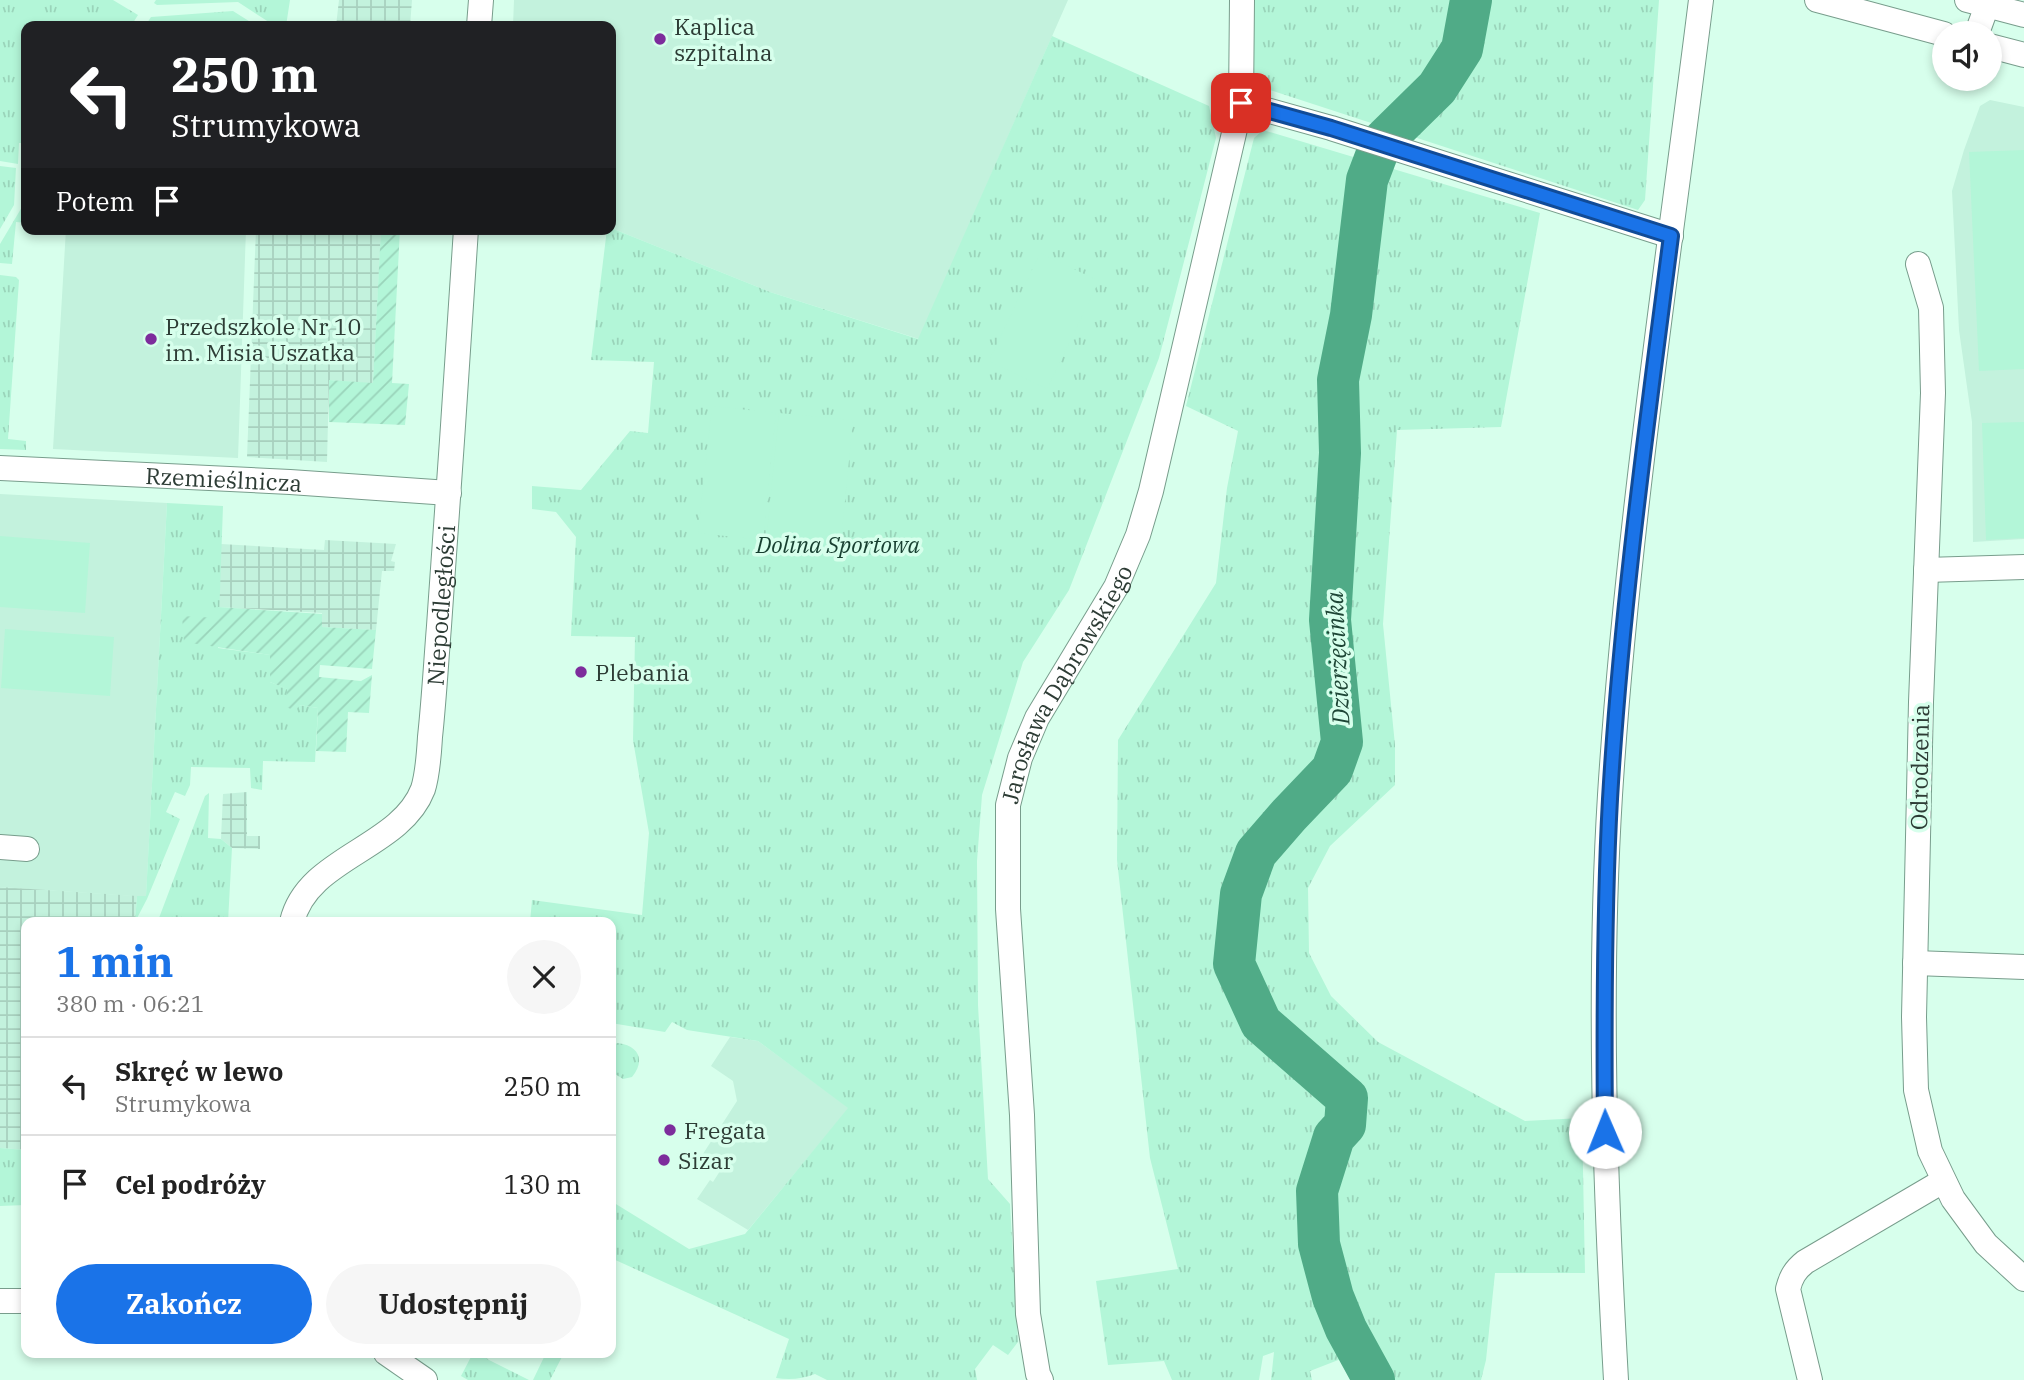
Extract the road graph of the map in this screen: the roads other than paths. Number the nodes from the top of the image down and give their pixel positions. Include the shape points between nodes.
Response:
1 (481, 0) edge
2 (1242, 0) edge
3 (1701, 0) edge
4 (1817, 0) edge
5 (1981, 2) edge
6 (2024, 15) edge
7 (479, 21) edge
8 (1979, 21) edge
9 (1932, 31) edge
10 (2002, 49) edge
11 (2024, 55) edge
12 (1241, 103) junction
13 (466, 235) edge
14 (1671, 236) junction
15 (1918, 264) dead end
16 (0, 468) edge
17 (449, 493) junction
18 (2024, 567) edge
19 (1926, 570) junction
20 (0, 847) edge
21 (27, 849) dead end
22 (294, 917) edge
23 (1915, 963) junction
24 (2024, 967) edge
25 (1943, 1181) junction
26 (2024, 1279) edge
27 (0, 1301) edge
28 (21, 1301) edge
29 (393, 1358) edge
30 (425, 1380) edge
31 (1041, 1380) edge
32 (1616, 1380) edge
33 (1810, 1380) edge

1 - 7 street
2 - 12 street, Jarosława Dąbrowskiego
3 - 14 street
4 - 9 street
5 - 6 street
5 - 8 street
10 - 11 street
12 - 14 street
12 - 31 street, Jarosława Dąbrowskiego via 1138,535 1116,587 1038,718 1020,758 1008,805 1008,909 1022,1115 1028,1314
13 - 17 street, Niepodległości
14 - 32 street via 1635,524 1610,800 1605,1121
15 - 19 street, Odrodzenia via 1931,308 1933,393
16 - 17 street, Rzemieślnicza
17 - 22 street, Niepodległości via 424,786 411,810 389,830 315,884
18 - 19 street
19 - 23 street, Odrodzenia
20 - 21 street
23 - 24 street
23 - 25 street, Odrodzenia via 1916,1090 1930,1151
25 - 26 street, Odrodzenia via 1977,1234
25 - 33 street via 1796,1269 1788,1289
27 - 28 street
29 - 30 street

